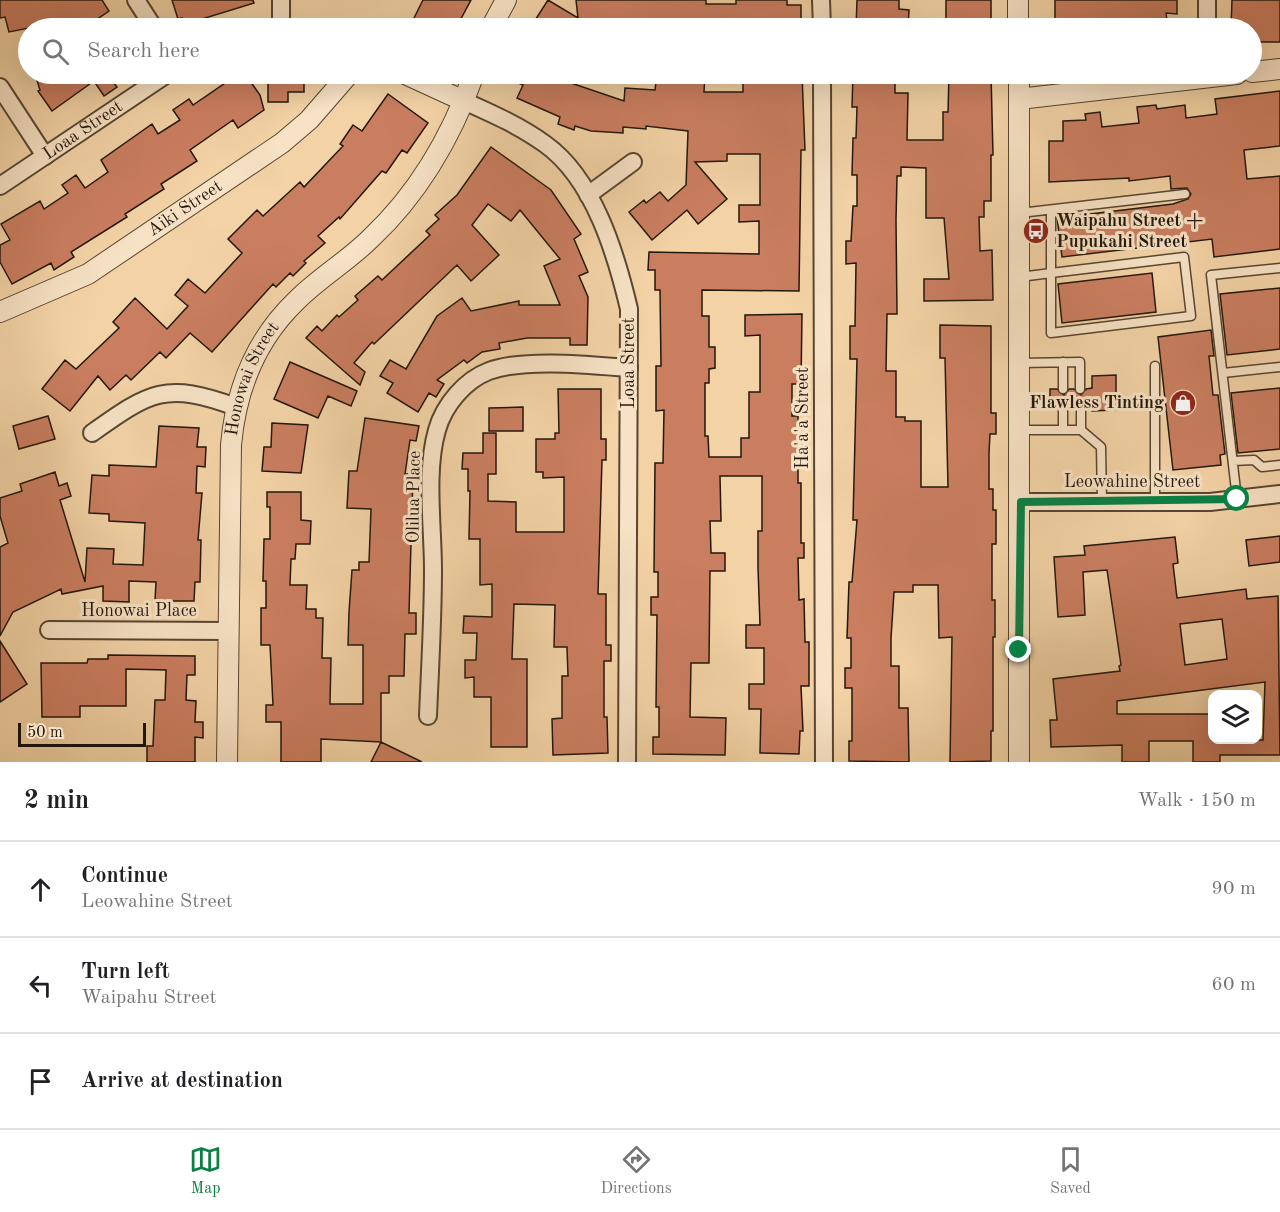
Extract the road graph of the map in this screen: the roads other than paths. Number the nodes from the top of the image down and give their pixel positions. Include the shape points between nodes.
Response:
1 (136, 0) edge
2 (281, 0) edge
3 (506, 0) edge
4 (821, 0) edge
5 (1018, 0) edge
6 (1207, 0) edge
7 (148, 18) edge
8 (281, 18) edge
9 (496, 18) edge
10 (822, 18) edge
11 (1018, 18) edge
12 (1207, 18) edge
13 (1280, 69) edge
14 (1262, 71) edge
15 (152, 84) edge
16 (340, 84) edge
17 (427, 84) edge
18 (470, 84) edge
19 (822, 84) edge
20 (1019, 84) edge
21 (1137, 84) edge
22 (0, 87) edge
23 (1019, 99) junction
24 (464, 101) junction
25 (45, 156) junction
26 (633, 162) dead end
27 (0, 186) edge
28 (1185, 194) dead end
29 (588, 195) junction
30 (1051, 210) junction
31 (1020, 213) junction
32 (1280, 268) edge
33 (1051, 273) junction
34 (1020, 277) junction
35 (0, 312) edge
36 (1063, 362) junction
37 (1020, 363) junction
38 (1155, 366) dead end
39 (1280, 367) edge
40 (629, 368) junction
41 (1223, 373) junction
42 (1063, 389) dead end
43 (1080, 389) dead end
44 (1063, 406) dead end
45 (1081, 406) dead end
46 (236, 407) junction
47 (1020, 430) junction
48 (1063, 430) junction
49 (1081, 430) junction
50 (92, 433) dead end
51 (1233, 461) junction
52 (1280, 465) edge
53 (1280, 494) edge
54 (1237, 499) junction
55 (1021, 502) junction
56 (1102, 502) junction
57 (1155, 502) junction
58 (50, 630) dead end
59 (228, 631) junction
60 (428, 716) dead end
61 (227, 762) edge
62 (627, 762) edge
63 (824, 762) edge
64 (1019, 762) edge

1 - 7 street
2 - 8 street
3 - 9 street
4 - 10 street
5 - 11 street
6 - 12 street
13 - 14 street
15 - 25 street, Loaa Street
16 - 35 street, Aiki Street via 309,120 263,157 88,274
17 - 24 street, Loaa Street
18 - 24 street, Honowai Street
19 - 63 street, Ha'a'a Street
20 - 23 street
21 - 23 street
22 - 25 street
23 - 31 street
24 - 29 street, Loaa Street via 512,122 548,145
24 - 46 street, Honowai Street via 434,160 398,209 371,239 275,323 247,374
25 - 27 street, Loaa Street
26 - 29 street
28 - 30 lane
29 - 40 street, Loaa Street via 609,238 629,309
30 - 31 lane
30 - 33 lane
31 - 34 street
32 - 41 lane via 1211,275
33 - 33 lane via 1051,333 1191,316 1184,257
33 - 34 lane
34 - 37 street
36 - 37 lane
36 - 42 lane
36 - 43 lane via 1080,362
37 - 47 street
38 - 57 lane
39 - 41 lane
40 - 60 street, Olilua Place via 510,365 487,371 468,383 449,403 437,429 432,456 434,573
40 - 62 street, Loaa Street
41 - 51 lane
44 - 48 lane
45 - 49 lane
46 - 50 street via 180,393 154,394 134,403
46 - 59 street, Honowai Street via 231,446
47 - 48 lane
47 - 55 street
48 - 49 lane
49 - 56 lane via 1101,447
51 - 52 lane via 1254,460 1262,467
51 - 54 lane
53 - 54 street, Leowahine Street
54 - 57 street, Leowahine Street
55 - 56 street, Leowahine Street
55 - 64 street
56 - 57 street, Leowahine Street
58 - 59 street, Honowai Place
59 - 61 street, Honowai Street

